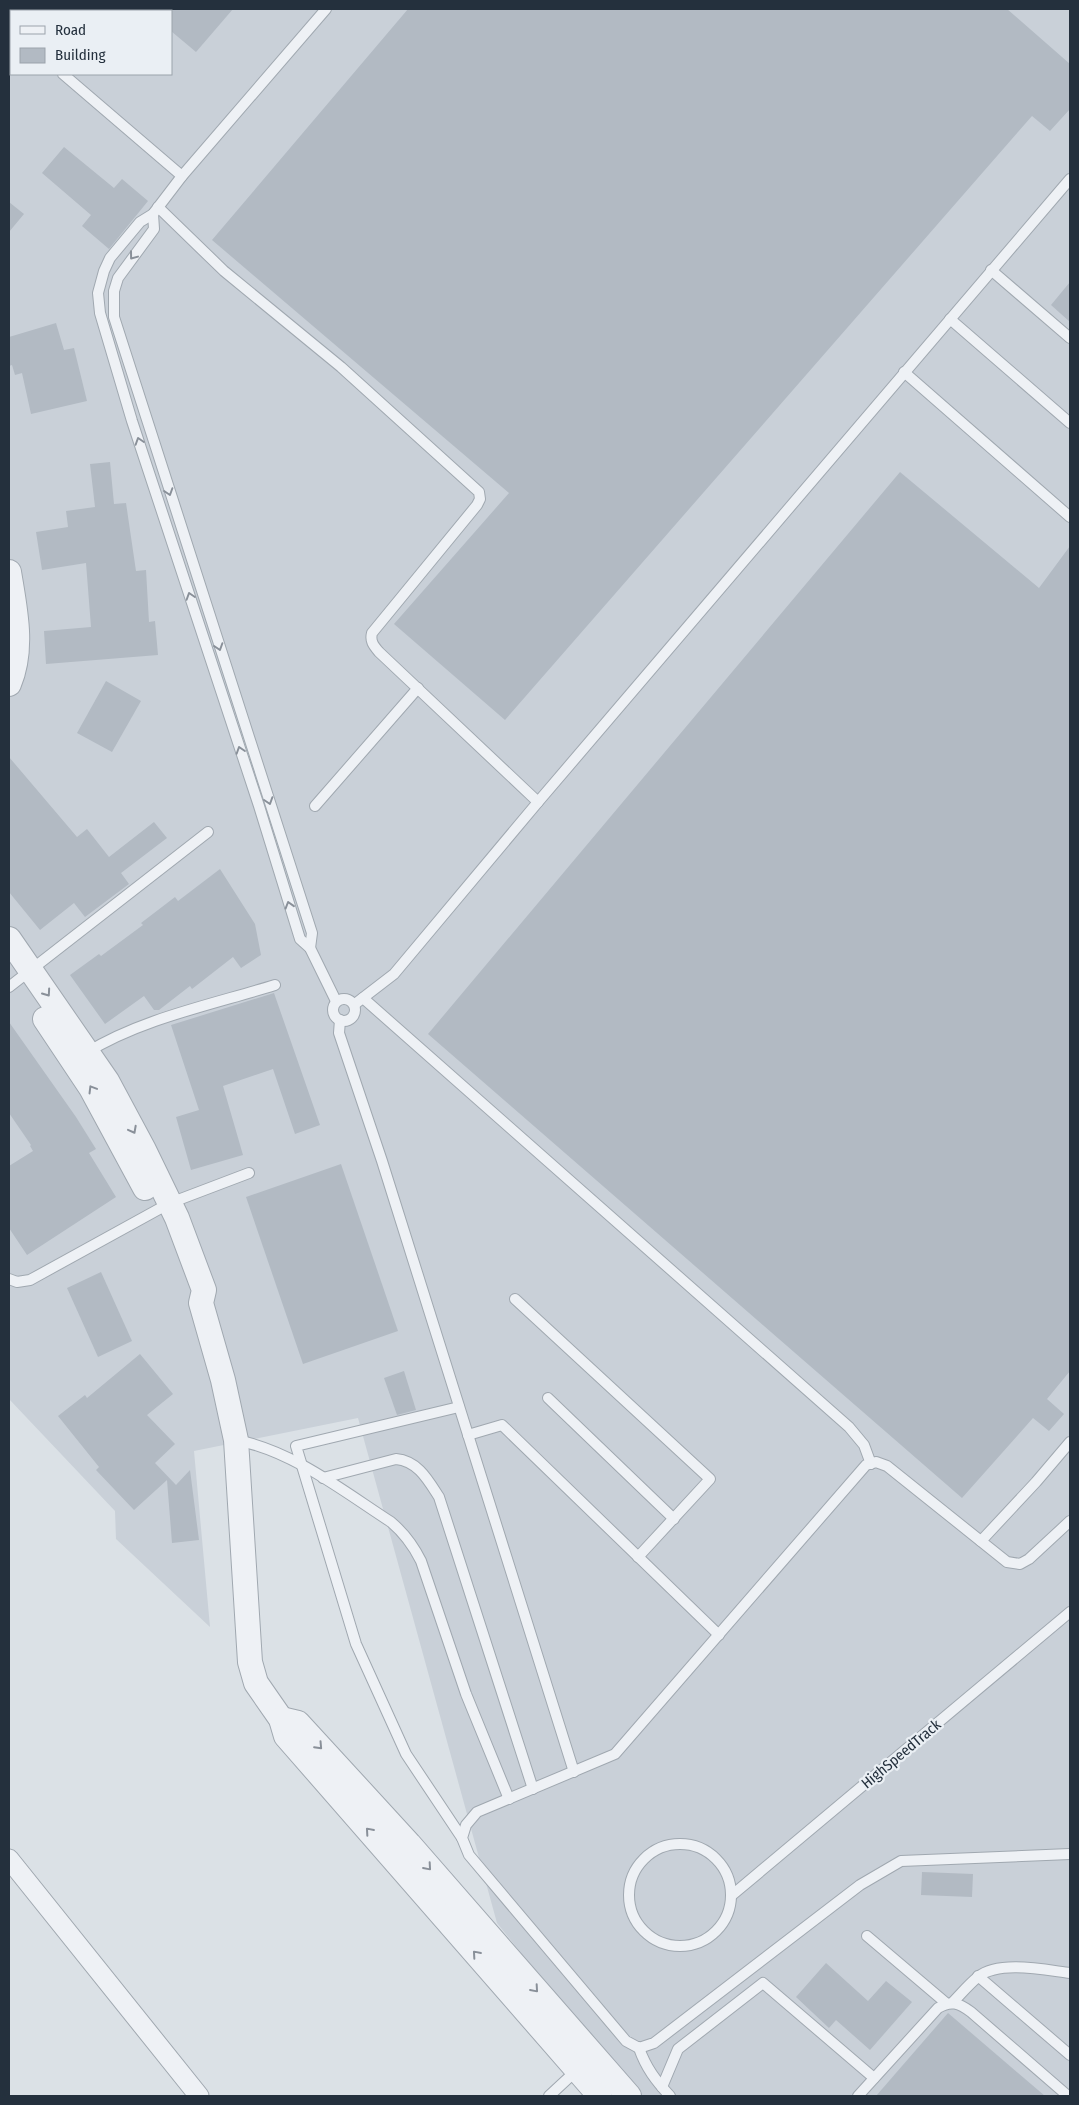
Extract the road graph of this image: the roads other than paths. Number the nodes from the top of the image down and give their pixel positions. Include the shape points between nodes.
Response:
1 (326, 9) edge
2 (64, 75) edge
3 (182, 176) junction
4 (1070, 179) edge
5 (156, 210) junction
6 (991, 270) junction
7 (950, 319) junction
8 (1070, 338) edge
9 (904, 372) junction
10 (1070, 422) edge
11 (1070, 517) edge
12 (9, 572) edge
13 (9, 684) edge
14 (418, 688) junction
15 (538, 802) junction
16 (316, 806) dead end
17 (208, 832) dead end
18 (9, 939) edge
19 (310, 948) junction
20 (17, 976) edge
21 (275, 985) dead end
22 (336, 1001) junction
23 (359, 1001) junction
24 (340, 1020) junction
25 (81, 1057) junction
26 (249, 1173) dead end
27 (163, 1206) junction
28 (9, 1279) edge
29 (515, 1299) dead end
30 (548, 1398) dead end
31 (459, 1407) junction
32 (468, 1435) junction
33 (236, 1440) junction
34 (1070, 1442) edge
35 (300, 1464) junction
36 (871, 1464) junction
37 (323, 1478) junction
38 (674, 1519) junction
39 (1070, 1521) edge
40 (981, 1541) junction
41 (638, 1557) junction
42 (1070, 1612) edge
43 (719, 1635) junction
44 (574, 1772) junction
45 (533, 1789) junction
46 (509, 1799) junction
47 (462, 1838) junction
48 (1070, 1854) edge
49 (9, 1859) edge
50 (731, 1896) junction
51 (867, 1936) dead end
52 (1070, 1972) edge
53 (978, 1976) junction
54 (950, 2003) junction
55 (569, 2045) junction
56 (639, 2048) junction
57 (1070, 2055) edge
58 (577, 2070) junction
59 (874, 2078) junction
60 (662, 2087) junction
61 (200, 2096) edge
62 (549, 2096) edge
63 (600, 2096) edge
64 (629, 2096) edge
65 (670, 2096) edge
66 (858, 2096) edge
67 (1068, 2096) edge

1 - 3 lane
2 - 3 lane
3 - 5 lane
4 - 6 lane
5 - 14 lane via 341,368 479,492 477,505 372,633 373,645
5 -> 19 lane via 154,229 118,278 114,291 114,317 312,933
19 -> 5 lane via 300,939 100,313 100,284 110,258 140,222
6 - 7 lane
6 - 8 lane
7 - 9 lane
7 - 10 lane
9 - 11 lane
9 - 15 lane
12 - 13 street via 17,624 16,657
14 - 15 lane
14 - 16 lane
15 - 23 lane via 394,974
17 - 20 lane
18 - 20 street
19 - 22 lane
20 - 25 street
21 - 25 lane via 152,1023 120,1035
22 - 23 lane via 347,998
22 - 24 lane via 333,1012
23 - 24 lane via 354,1017 348,1021
23 - 36 lane via 849,1427 864,1445
24 - 31 lane via 339,1033
25 - 27 street via 107,1080
26 - 27 lane
27 - 28 lane via 30,1280 17,1282
27 - 33 street via 204,1290 201,1303
29 - 38 lane via 710,1479
30 - 38 lane
31 - 32 lane
31 - 35 lane via 296,1446
32 - 41 lane via 502,1425
32 - 44 lane
33 - 35 lane via 255,1444
33 - 55 street via 250,1662 256,1683 281,1719 298,1723 409,1844
34 - 40 lane
35 - 37 lane
35 - 47 lane via 356,1644 406,1754
36 - 40 lane via 876,1462 887,1466
36 - 43 lane via 866,1465
37 - 45 lane via 396,1459 415,1465 426,1477 439,1497
37 - 46 lane via 391,1522 414,1547 466,1694
38 - 41 lane
39 - 40 lane via 1020,1564 1007,1562
41 - 43 lane
42 - 50 lane, HighSpeedTrack
43 - 44 lane via 616,1754
44 - 45 lane
45 - 46 lane
46 - 47 lane via 476,1812 466,1825
47 - 56 lane via 482,1870 626,2041
48 - 56 lane via 901,1861 860,1886 654,2042
49 - 61 street
50 - 50 lane via 721,1926 710,1937 680,1947 649,1937 637,1924 630,1908 628,1890 633,1873 643,1859 658,1849 675,1844 693,1845 722,1865 729,1880
51 - 54 lane
52 - 53 lane via 1009,1967
53 - 54 lane
53 - 57 lane
54 - 59 lane via 938,2008
54 - 67 lane via 960,2004 971,2012
55 - 58 street
55 - 64 street
56 - 60 lane via 644,2063
58 - 62 lane
58 - 63 street
59 - 60 lane via 763,1983 678,2048
59 - 66 lane
60 - 65 lane

